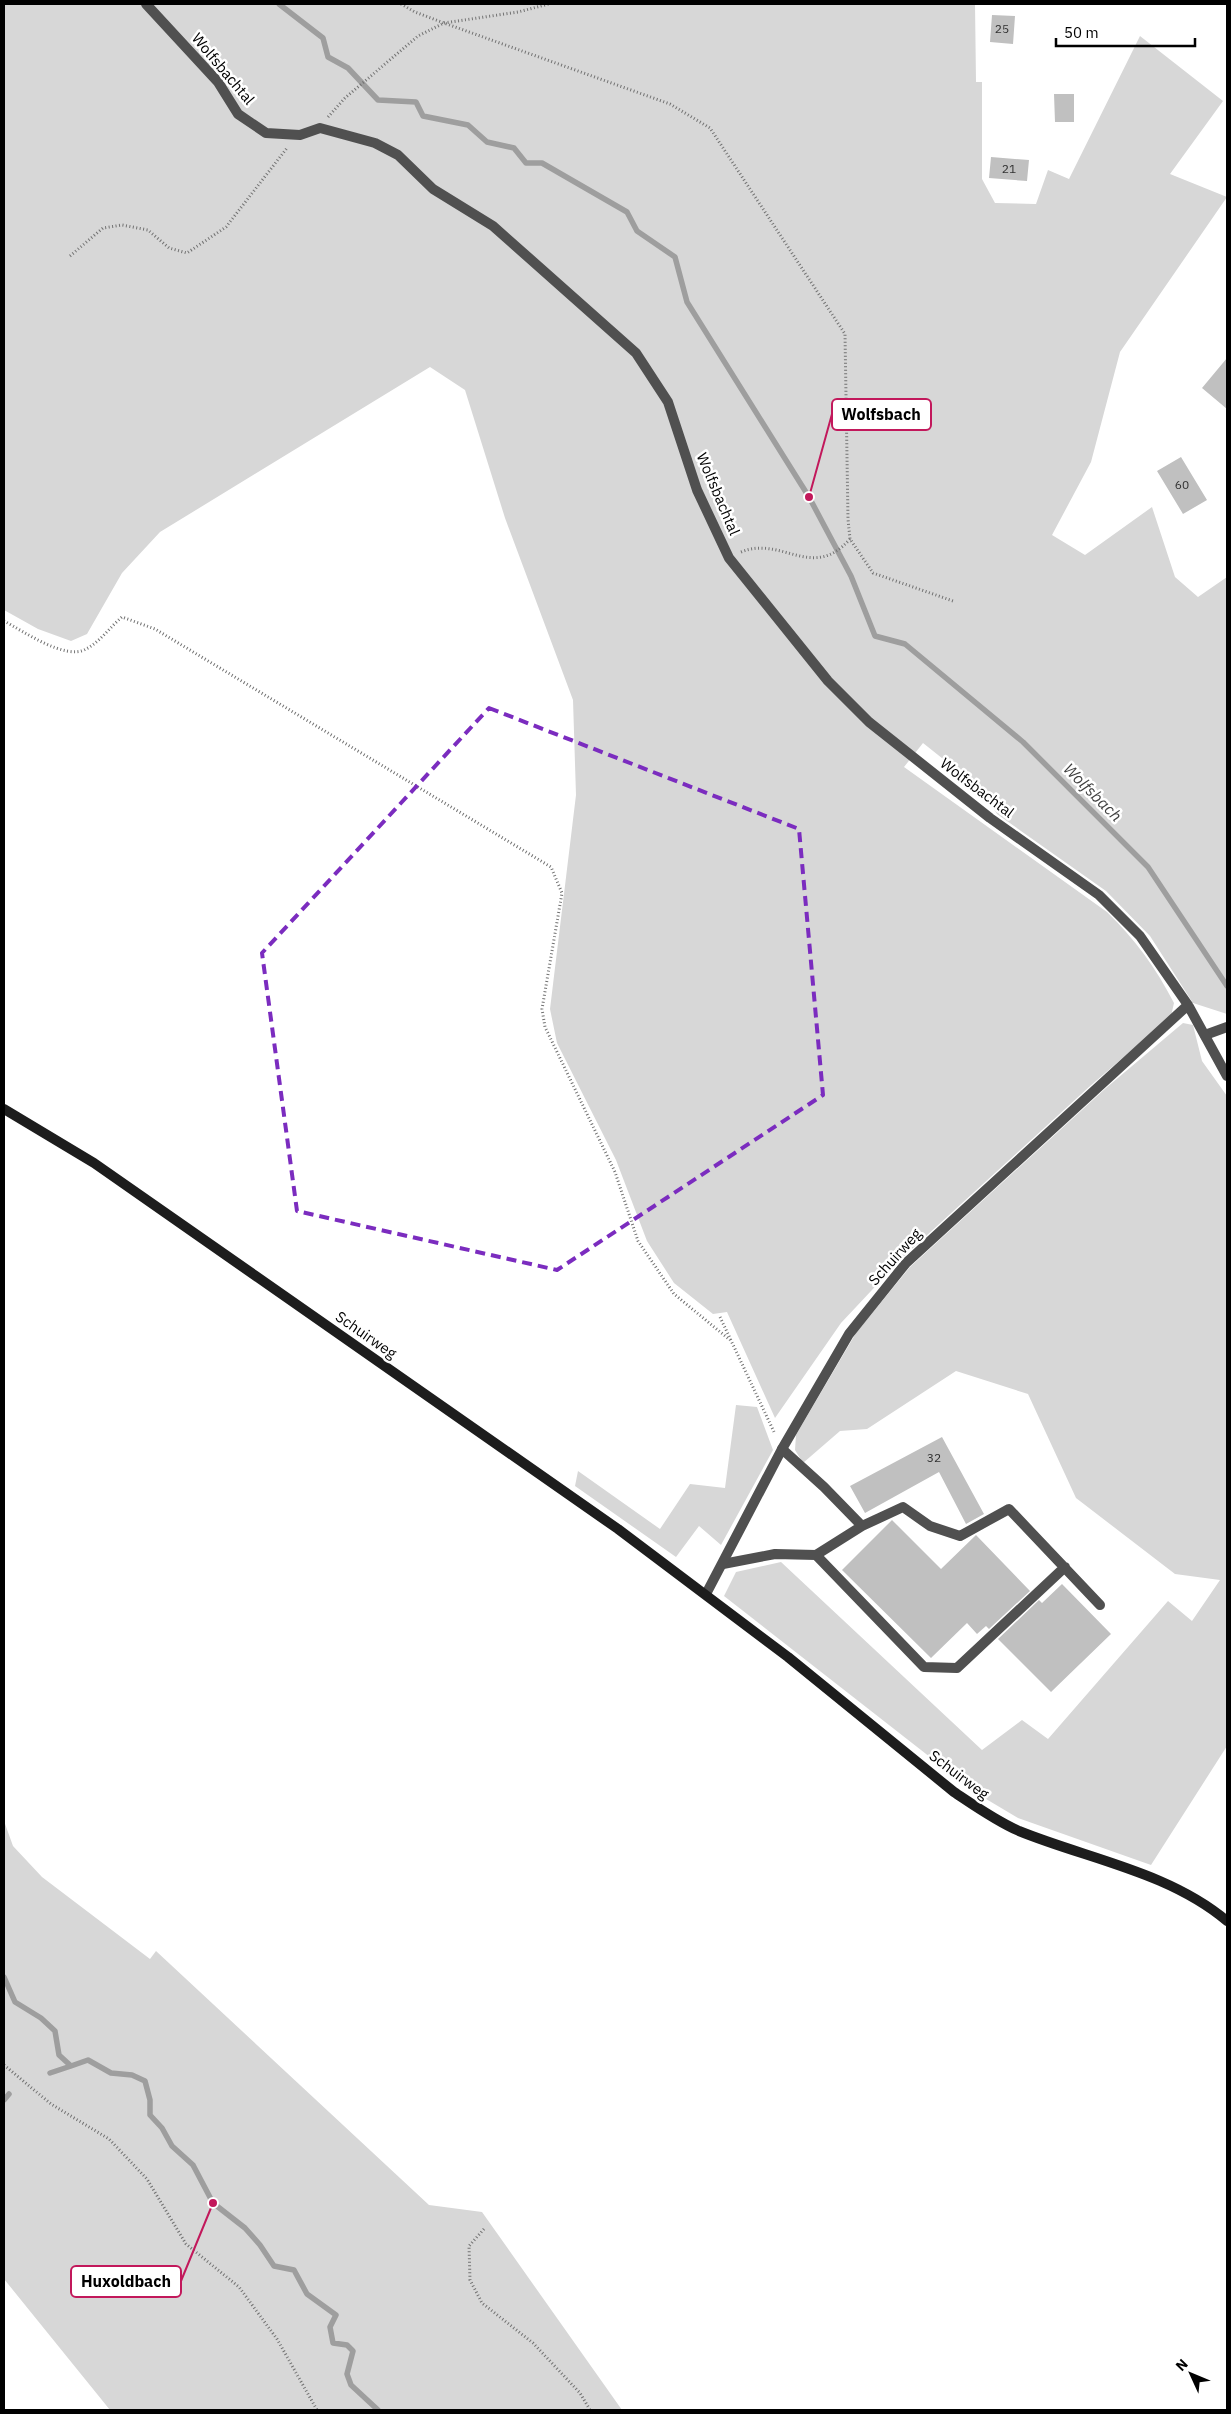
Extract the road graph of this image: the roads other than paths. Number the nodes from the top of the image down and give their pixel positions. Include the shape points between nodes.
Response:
1 (146, 4) edge
2 (1188, 1005) junction
3 (1227, 1027) edge
4 (1206, 1035) junction
5 (1227, 1076) edge
6 (4, 1109) edge
7 (782, 1449) junction
8 (862, 1526) junction
9 (816, 1554) junction
10 (723, 1564) junction
11 (1065, 1568) junction
12 (706, 1594) junction
13 (1100, 1605) dead end
14 (1227, 1921) edge

1 - 2 street, Wolfsbachtal via 218,82 238,114 266,133 300,135 320,128 375,143 398,155 433,189 493,226 636,354 668,402 697,490 729,558 828,680 869,722 990,818 1100,895 1140,936
2 - 4 street, Wolfsbachtal
2 - 7 street, Schuirweg via 906,1264 848,1334
3 - 4 street
4 - 5 street, Wolfsbachtal
6 - 12 main road, Schuirweg via 94,1163
7 - 8 street
7 - 10 street, Schuirweg
8 - 9 street
8 - 11 street via 903,1507 930,1526 960,1536 1008,1509
9 - 10 street via 775,1554
9 - 11 street via 924,1666 958,1668
10 - 12 street, Schuirweg
11 - 13 street
12 - 14 main road, Schuirweg via 954,1792 987,1814 1018,1830 1190,1894

